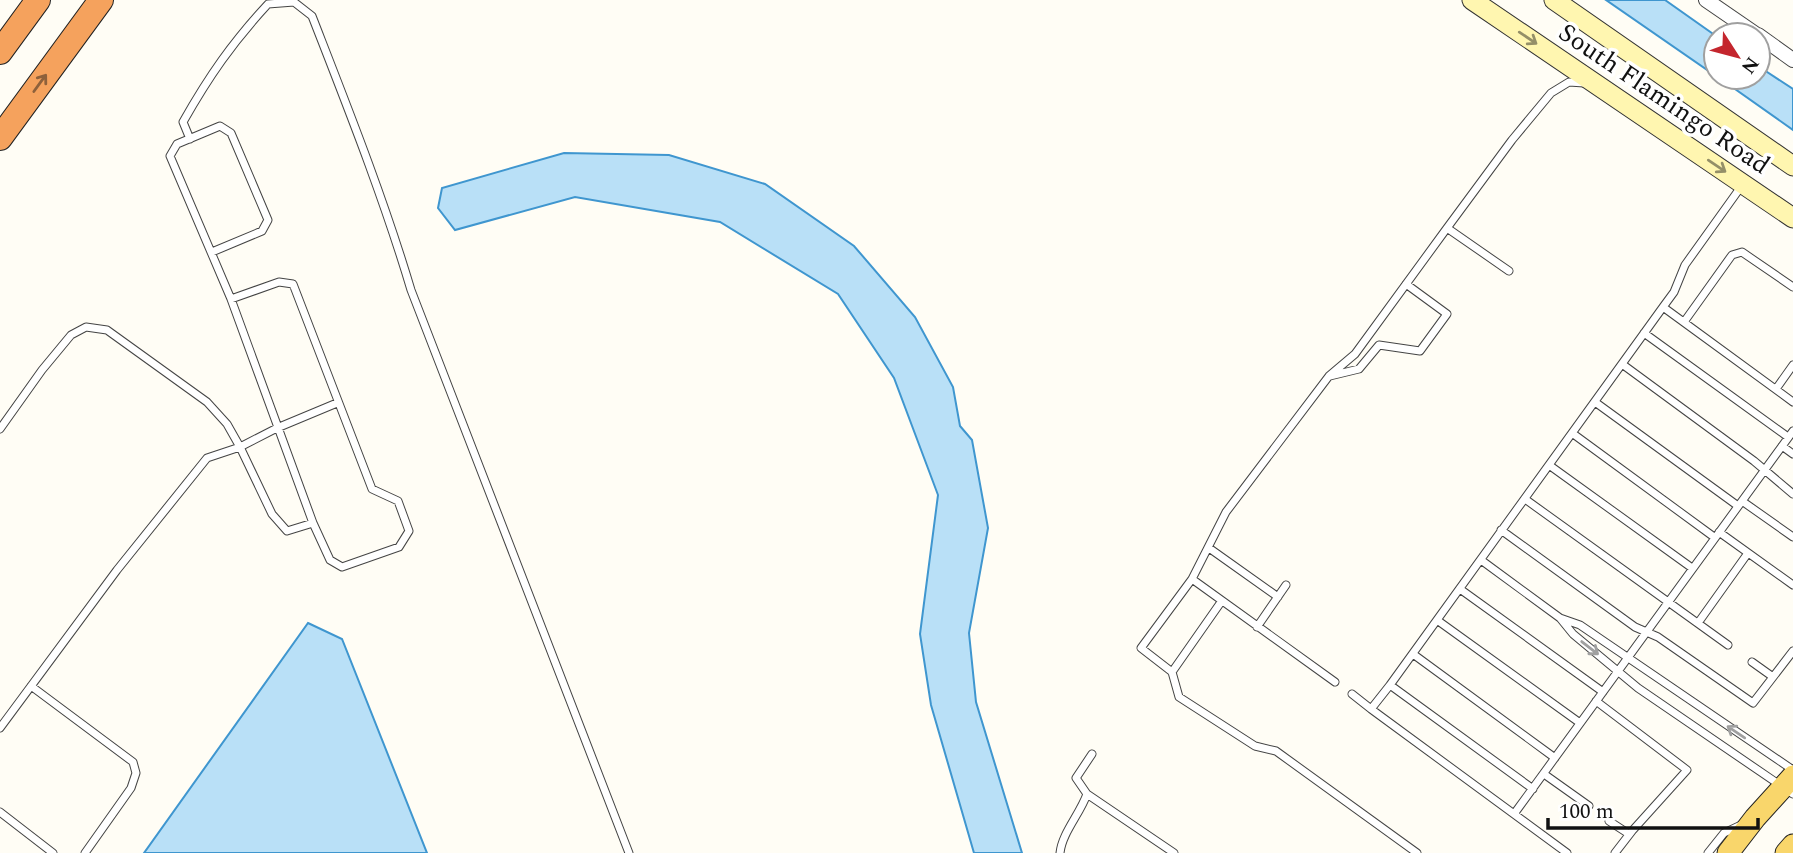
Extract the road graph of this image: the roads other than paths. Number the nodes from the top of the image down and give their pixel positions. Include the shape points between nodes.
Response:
1 (38, 0) edge
2 (101, 0) edge
3 (1472, 0) edge
4 (1554, 0) edge
5 (1706, 0) edge
6 (1737, 21) edge
7 (1772, 45) edge
8 (0, 52) edge
9 (1793, 60) edge
10 (1595, 83) junction
11 (0, 138) edge
12 (190, 139) junction
13 (1793, 166) edge
14 (1743, 184) junction
15 (1793, 218) edge
16 (1447, 228) junction
17 (212, 252) junction
18 (1509, 271) dead end
19 (1406, 284) junction
20 (1793, 287) edge
21 (231, 299) junction
22 (1663, 307) junction
23 (1684, 322) junction
24 (1644, 333) junction
25 (1622, 364) junction
26 (1793, 365) edge
27 (1329, 376) junction
28 (1776, 389) junction
29 (1595, 402) junction
30 (1793, 402) edge
31 (337, 403) junction
32 (277, 428) junction
33 (0, 429) edge
34 (1572, 433) junction
35 (1791, 434) edge
36 (1782, 446) junction
37 (240, 447) junction
38 (1793, 454) edge
39 (1549, 465) junction
40 (1764, 471) junction
41 (1793, 494) edge
42 (1525, 499) junction
43 (1740, 504) junction
44 (313, 523) junction
45 (1502, 530) junction
46 (1716, 534) junction
47 (1793, 537) edge
48 (1209, 548) junction
49 (1748, 553) junction
50 (1480, 560) junction
51 (1692, 568) junction
52 (1192, 579) junction
53 (1793, 584) edge
54 (1286, 585) dead end
55 (1460, 589) junction
56 (1278, 597) junction
57 (1221, 601) junction
58 (1667, 603) junction
59 (1560, 618) junction
60 (1437, 620) junction
61 (1698, 624) junction
62 (1257, 627) junction
63 (1647, 632) junction
64 (1728, 645) dead end
65 (1793, 651) edge
66 (1413, 654) junction
67 (1628, 658) junction
68 (1752, 662) dead end
69 (1619, 670) junction
70 (1172, 672) junction
71 (1773, 677) junction
72 (1335, 682) dead end
73 (1390, 685) junction
74 (31, 686) junction
75 (1603, 692) junction
76 (1352, 695) dead end
77 (1596, 701) junction
78 (1371, 709) junction
79 (1580, 723) junction
80 (0, 728) edge
81 (1092, 754) dead end
82 (1555, 758) junction
83 (1544, 774) junction
84 (1791, 782) edge
85 (1533, 789) junction
86 (1087, 794) junction
87 (1589, 806) dead end
88 (0, 812) edge
89 (1514, 814) junction
90 (1755, 818) junction
91 (1609, 821) dead end
92 (1629, 834) junction
93 (1793, 845) edge
94 (1564, 852) edge
95 (53, 853) edge
96 (85, 853) edge
97 (629, 853) edge
98 (1060, 853) edge
99 (1174, 853) edge
100 (1417, 853) edge
101 (1615, 853) edge
102 (1707, 853) edge
103 (1728, 853) edge
104 (1786, 853) edge

1 - 8 highway
11 -> 2 highway
3 -> 10 main road, South Flamingo Road
4 - 13 main road, South Flamingo Road
5 - 6 street
7 - 9 street
10 -> 14 main road, South Flamingo Road
10 - 16 lane via 1569,82 1558,87
12 - 17 lane via 177,144 170,156
12 - 17 lane via 220,126 232,133 268,220 262,231
12 - 97 lane via 183,122 204,85 233,42 268,4 294,2 312,16 415,303
14 - 15 main road, South Flamingo Road
14 - 22 lane via 1685,265
16 - 18 lane
16 - 19 lane
17 - 21 lane
19 - 27 lane via 1354,354
19 - 27 lane via 1447,314 1420,351 1379,345 1359,369
20 - 23 lane via 1742,252 1732,255
21 - 31 lane via 279,282 293,284
21 - 32 lane
22 - 23 lane
22 - 24 lane
23 - 28 lane
24 - 25 lane
24 - 35 lane
25 - 29 lane
25 - 40 lane
26 - 28 lane
27 - 48 lane via 1226,512
28 - 30 lane
29 - 34 lane
29 - 43 lane
31 - 32 lane
31 - 44 lane via 372,489 398,501 409,531 399,547 342,567 330,560
32 - 37 lane
32 - 44 lane
33 - 37 lane via 71,335 86,327 107,330 207,402
34 - 39 lane
34 - 46 lane
35 - 36 lane
36 - 38 lane
36 - 40 lane
37 - 44 lane via 272,514 287,531
37 - 74 lane via 207,458
39 - 42 lane
39 - 51 lane
40 - 41 lane
40 - 43 lane
42 - 45 lane
42 - 58 lane
43 - 46 lane
43 - 47 lane
45 - 50 lane
45 - 63 lane
46 - 49 lane
46 - 51 lane
48 - 52 lane
48 - 56 lane
49 - 53 lane
49 - 61 lane
50 - 55 lane
50 - 59 lane
51 - 58 lane
52 - 57 lane
52 - 70 lane via 1141,648
54 - 56 lane
55 - 60 lane
55 - 75 lane
56 - 62 lane
57 - 62 lane
57 - 70 lane
58 - 61 lane
58 - 63 lane
59 - 67 lane via 1580,625
59 -> 69 lane
60 - 66 lane
60 - 79 lane
61 - 64 lane
62 - 72 lane
63 - 67 lane
63 - 71 lane via 1753,703
65 - 71 lane
66 - 73 lane
66 - 82 lane
67 - 69 lane
84 -> 67 lane
68 - 71 lane
69 - 75 lane
69 - 84 lane via 1638,688
70 - 100 lane via 1179,697 1255,746 1276,751
73 - 78 lane
73 - 85 lane
74 - 80 lane
74 - 96 lane via 133,762 136,773 131,788
75 - 77 lane
76 - 78 lane
77 - 79 lane
77 - 92 lane via 1687,770
78 - 89 lane
79 - 82 lane
81 - 86 lane via 1076,778
82 - 83 lane
83 - 85 lane
83 - 87 lane
84 - 90 main road
85 - 89 lane
86 - 98 lane
86 - 99 lane
88 - 95 lane
89 - 94 lane
90 - 102 lane via 1724,833
90 - 103 main road
91 - 92 lane
92 - 101 lane
93 - 104 main road

